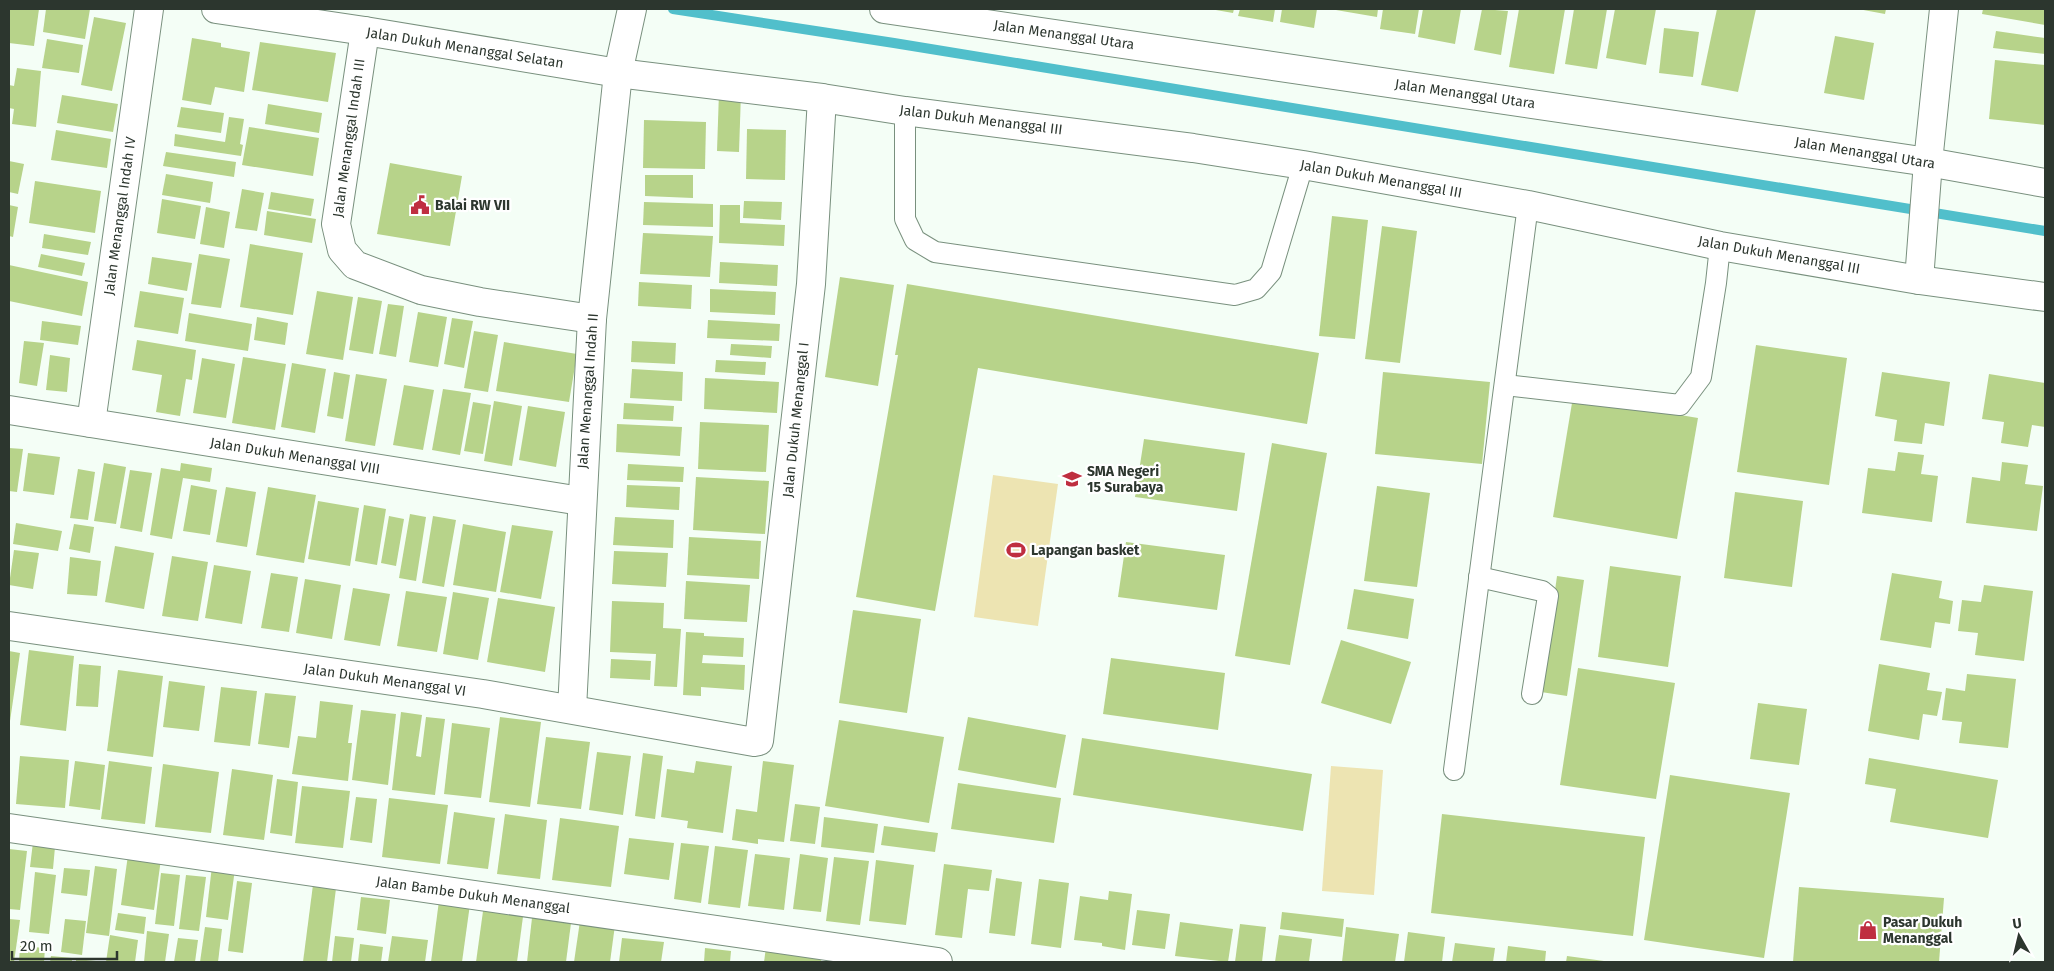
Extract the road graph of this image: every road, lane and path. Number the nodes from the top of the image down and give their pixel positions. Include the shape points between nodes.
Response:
1 (148, 9) edge
2 (216, 9) edge
3 (632, 9) edge
4 (884, 9) edge
5 (1944, 9) edge
6 (365, 31) junction
7 (619, 67) junction
8 (714, 85) joint
9 (822, 98) junction
10 (905, 111) junction
11 (1303, 164) junction
12 (1927, 170) junction
13 (2045, 182) edge
14 (1528, 205) junction
15 (1720, 246) junction
16 (1919, 273) junction
17 (2045, 297) edge
18 (592, 319) junction
19 (1504, 385) junction
20 (9, 410) edge
21 (91, 423) junction
22 (581, 501) junction
23 (1479, 577) junction
24 (9, 626) edge
25 (1532, 694) dead end
26 (572, 709) junction
27 (759, 741) joint
28 (1454, 770) dead end
29 (9, 828) edge
30 (938, 962) edge

1 - 21 street, Jalan Menanggal Indah IV
2 - 6 street, Jalan Dukuh Menanggal Selatan
3 - 7 street, Jalan Menanggal Indah II
4 - 12 street, Jalan Menanggal Utara
5 - 12 street
6 - 7 street, Jalan Dukuh Menanggal Selatan
6 - 18 street, Jalan Menanggal Indah III via 336,224 342,250 355,265 421,290
7 - 8 street, Jalan Dukuh Menanggal Selatan
7 - 18 street, Jalan Menanggal Indah II
8 - 9 street, Jalan Dukuh Menanggal III
9 - 10 street, Jalan Dukuh Menanggal III
9 - 27 street, Jalan Dukuh Menanggal I via 811,284
10 - 11 street, Jalan Dukuh Menanggal III
10 - 11 lane via 905,219 915,240 935,252 1235,294 1256,289 1271,272
11 - 14 street, Jalan Dukuh Menanggal III
12 - 13 street, Jalan Menanggal Utara
12 - 16 street
14 - 15 street, Jalan Dukuh Menanggal III
14 - 19 lane
15 - 16 street, Jalan Dukuh Menanggal III
15 - 19 lane via 1701,377 1680,405
16 - 17 street, Jalan Dukuh Menanggal III
18 - 22 street, Jalan Menanggal Indah II
19 - 23 lane
20 - 21 street, Jalan Dukuh Menanggal VIII
21 - 22 street, Jalan Dukuh Menanggal VIII
22 - 26 street, Jalan Menanggal Indah II
23 - 25 lane via 1542,591 1548,596
23 - 28 lane
24 - 26 street, Jalan Dukuh Menanggal VI
26 - 27 street, Jalan Dukuh Menanggal VI
29 - 30 street, Jalan Bambe Dukuh Menanggal

